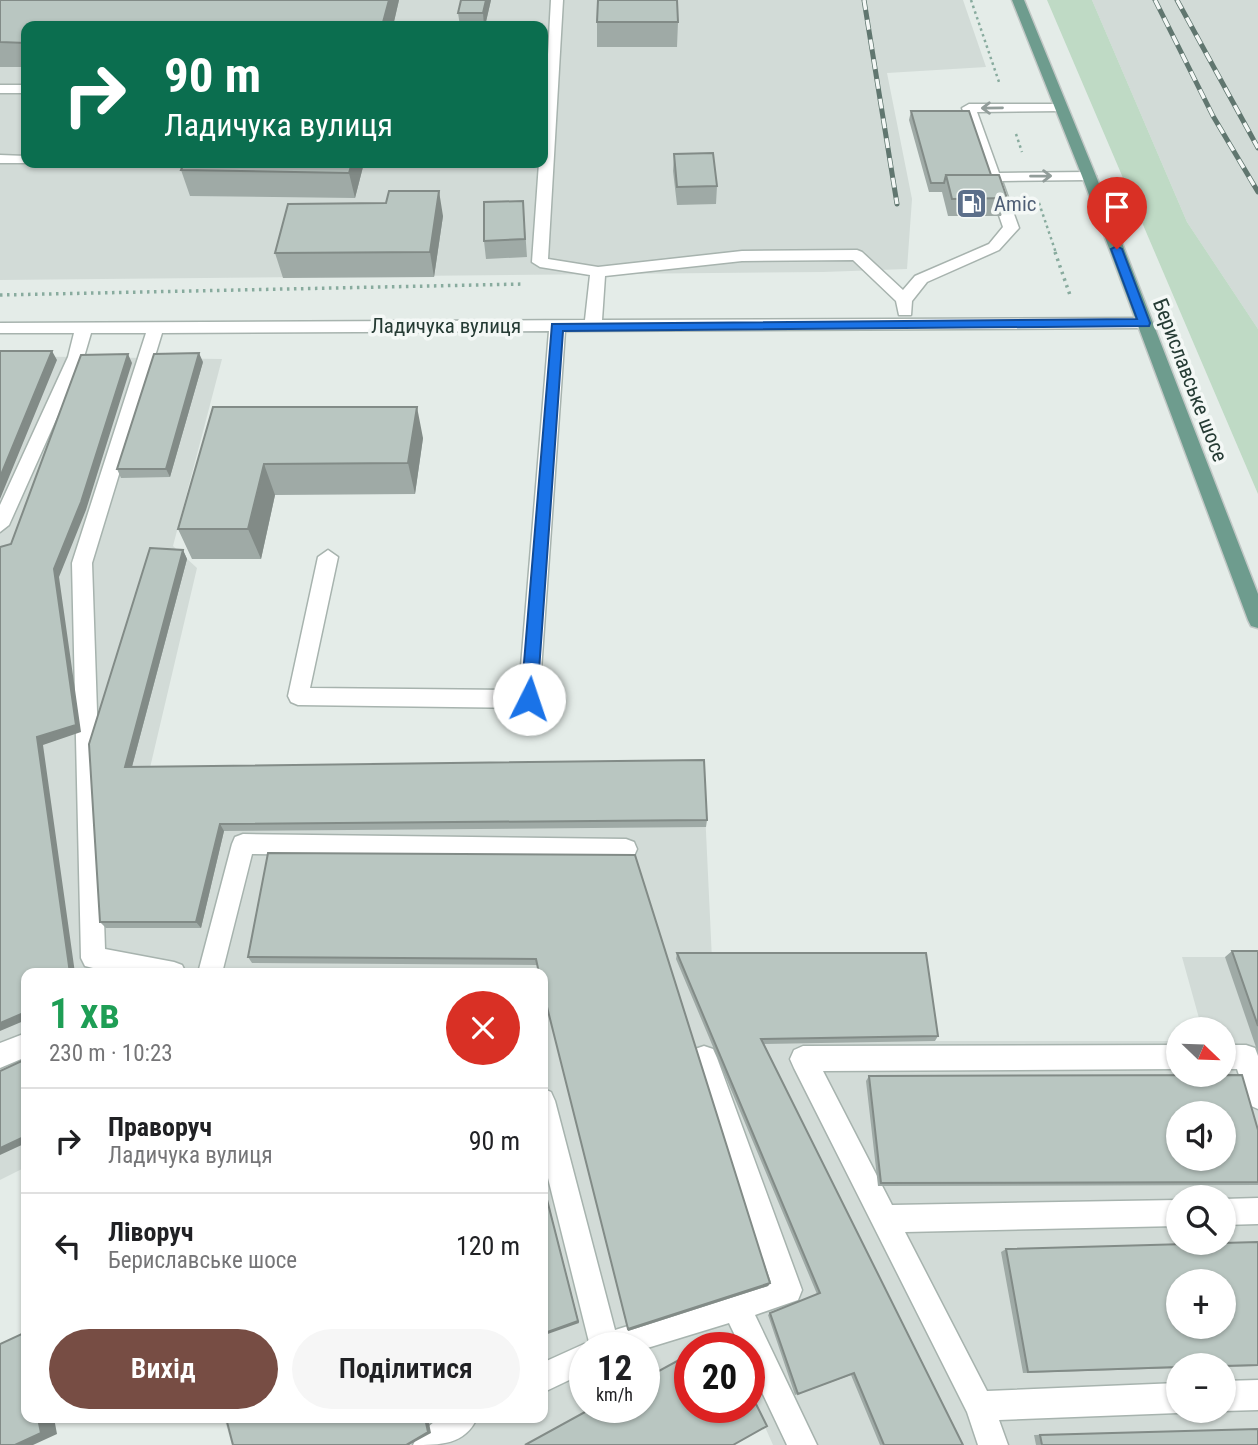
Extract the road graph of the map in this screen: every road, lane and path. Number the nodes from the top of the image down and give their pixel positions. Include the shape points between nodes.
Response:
1 (557, 0) edge
2 (1018, 0) edge
3 (548, 85) edge
4 (0, 89) edge
5 (21, 89) edge
6 (1060, 107) junction
7 (0, 159) edge
8 (21, 160) edge
9 (544, 168) edge
10 (1089, 176) junction
11 (993, 177) junction
12 (598, 272) junction
13 (527, 284) dead end
14 (0, 295) edge
15 (904, 300) junction
16 (1144, 323) junction
17 (906, 325) junction
18 (156, 326) junction
19 (593, 326) junction
20 (557, 327) junction
21 (0, 328) edge
22 (84, 328) junction
23 (0, 525) edge
24 (328, 557) dead end
25 (1258, 620) edge
26 (626, 849) dead end
27 (128, 968) edge
28 (211, 968) edge
29 (21, 1047) edge
30 (0, 1056) edge
31 (1166, 1057) edge
32 (1236, 1057) edge
33 (704, 1058) dead end
34 (1258, 1096) edge
35 (548, 1124) edge
36 (1258, 1211) edge
37 (1236, 1212) edge
38 (1166, 1213) edge
39 (885, 1219) junction
40 (736, 1307) junction
41 (601, 1332) edge
42 (654, 1332) edge
43 (569, 1366) edge
44 (548, 1376) edge
45 (1258, 1395) edge
46 (1236, 1396) edge
47 (1166, 1398) edge
48 (979, 1406) junction
49 (457, 1423) edge
50 (428, 1445) edge
51 (802, 1445) edge
52 (993, 1445) edge

1 - 3 street
2 - 6 main road, Бериславське шосе
4 - 5 street
6 - 10 main road, Бериславське шосе
6 -> 11 street via 969,108
7 - 8 street
9 - 12 street via 540,262
11 -> 10 street
10 - 16 main road, Бериславське шосе
11 - 15 street via 1012,228 994,247 920,279
12 - 15 street via 742,256 857,255
12 - 19 street
13 - 14 path
15 - 17 street
16 - 17 street, Ладичука вулиця
16 - 25 main road, Бериславське шосе
17 - 19 street, Ладичука вулиця
18 - 20 street, Ладичука вулиця
18 - 22 street, Ладичука вулиця
18 - 27 street via 82,563 93,958
19 - 20 street, Ладичука вулиця
20 - 24 street via 529,699 298,696
21 - 22 street, Ладичука вулиця
22 - 23 street via 76,357
26 - 28 street via 243,844
29 - 30 street
31 - 39 street via 803,1059
32 - 34 street via 1246,1057
33 - 40 street via 788,1290
35 - 41 street
36 - 37 street
38 - 39 street
39 - 48 street
40 - 42 street
40 - 51 street
43 - 44 street
45 - 46 street
47 - 48 street
48 - 52 street
49 - 50 street

